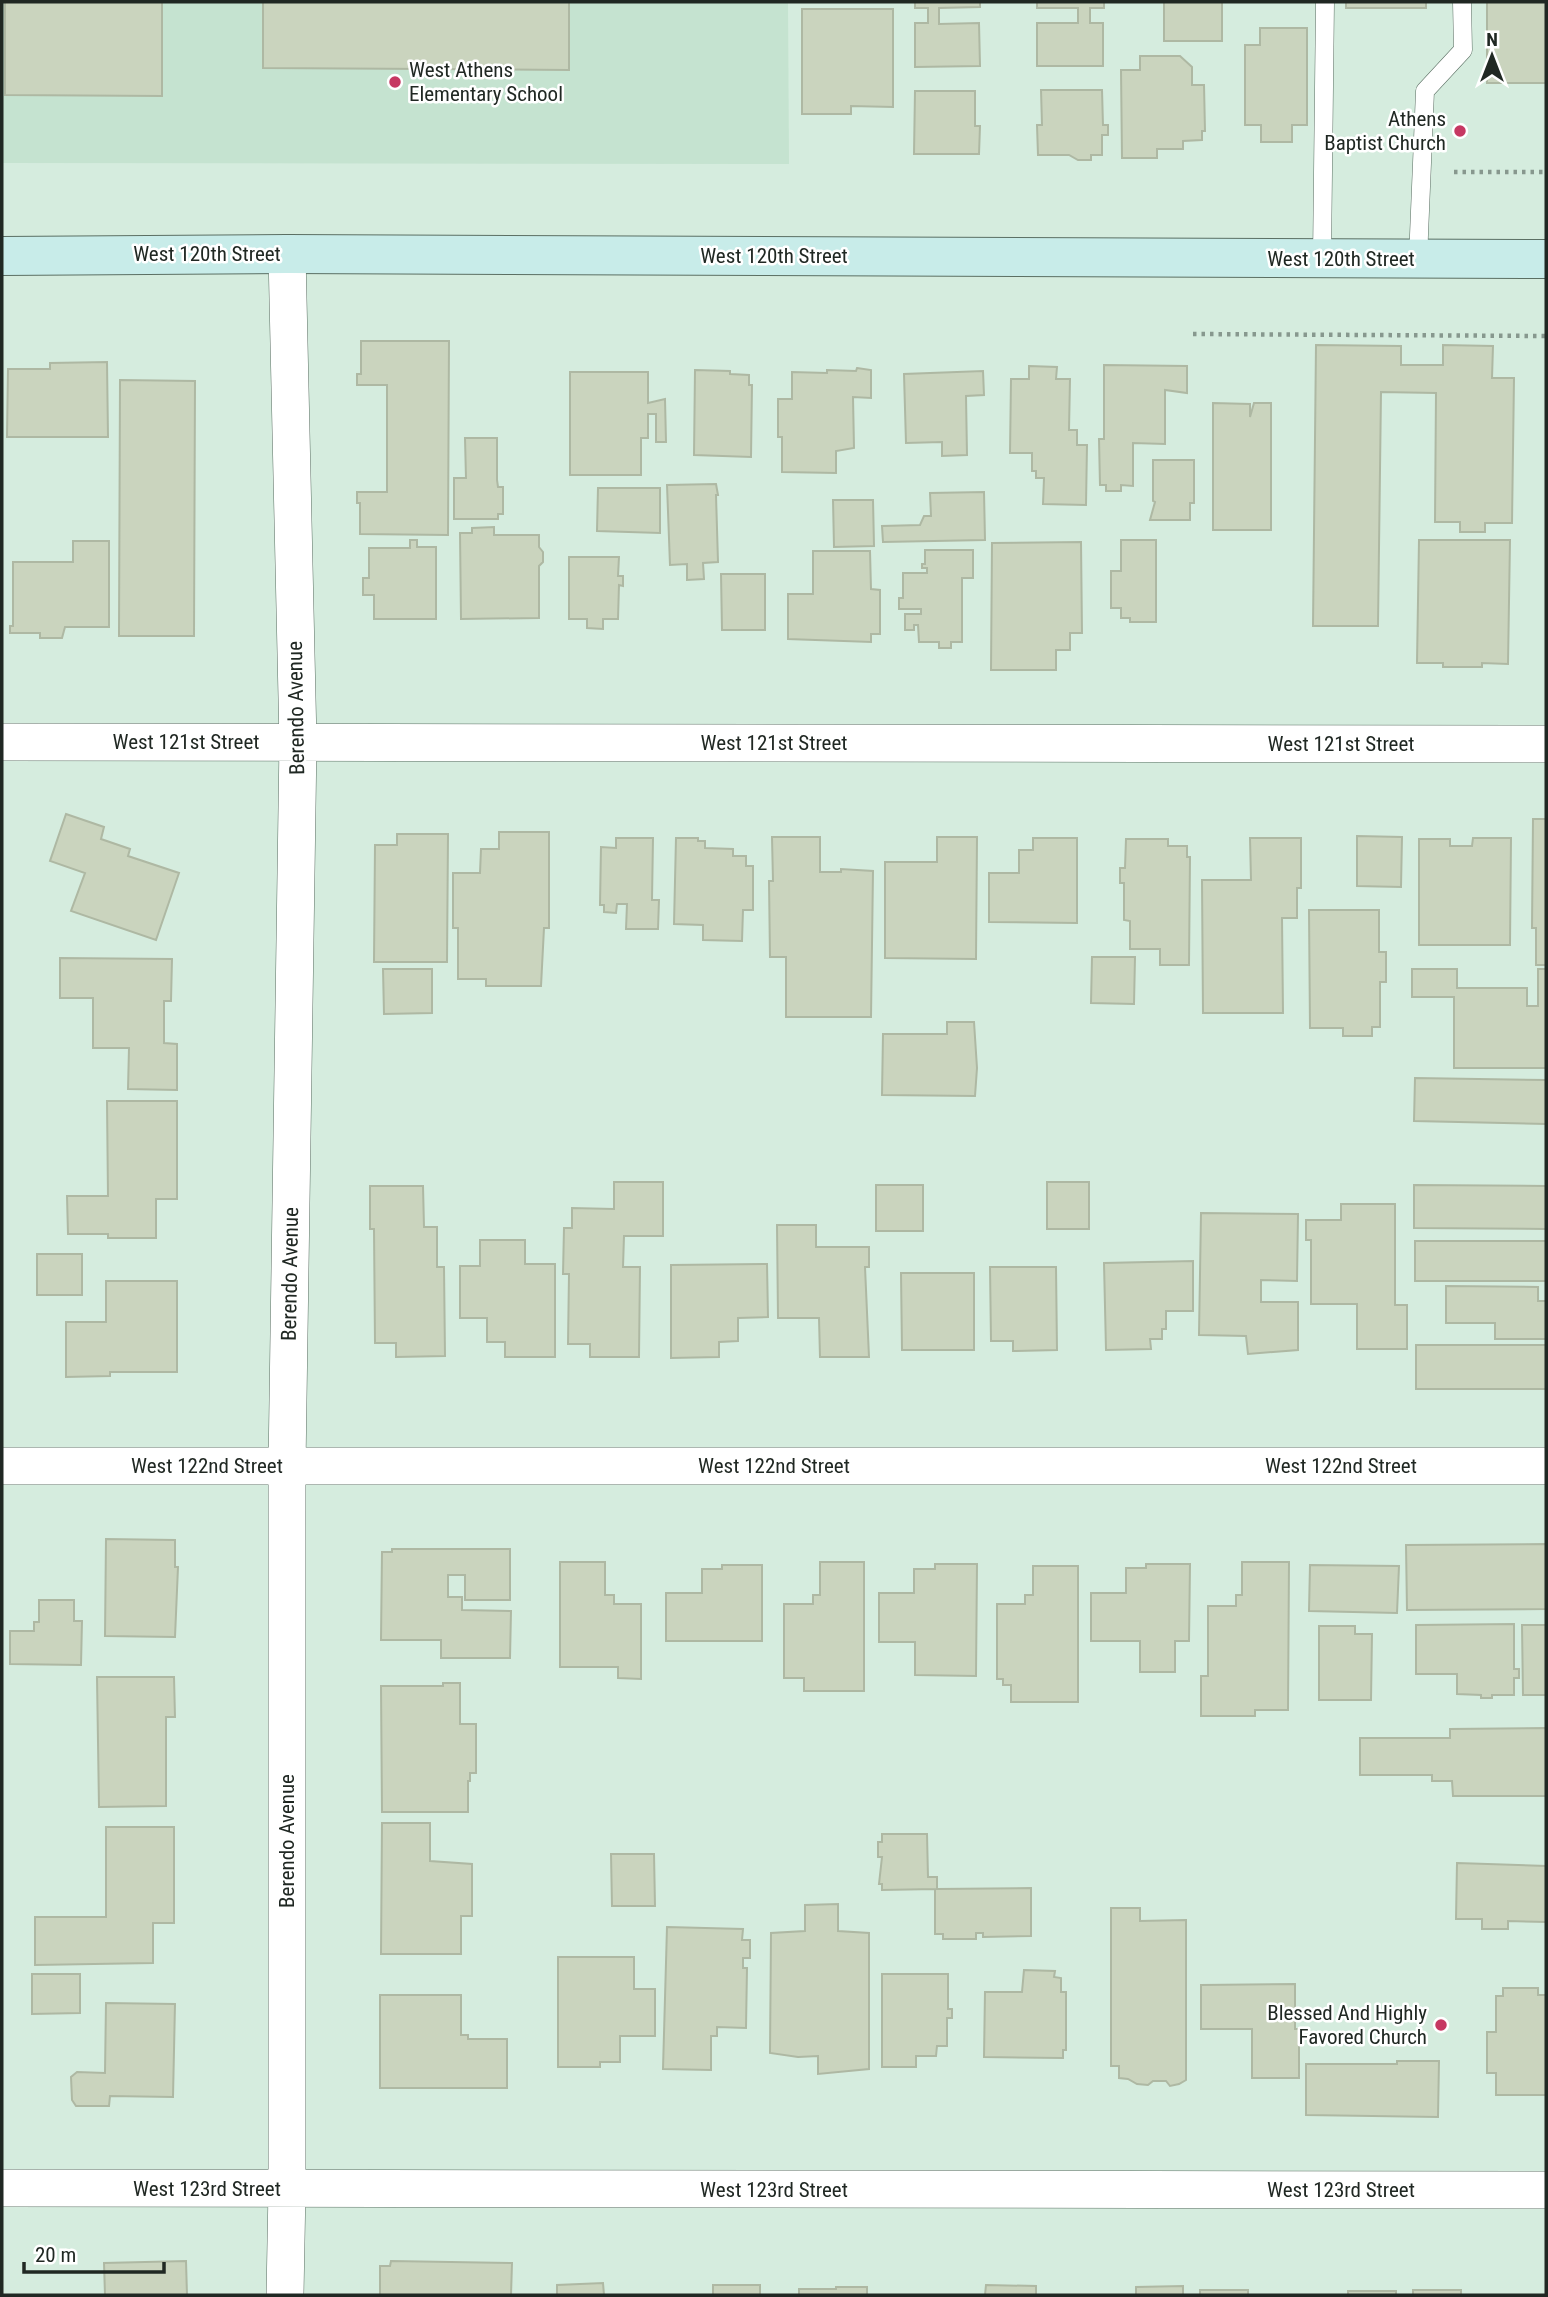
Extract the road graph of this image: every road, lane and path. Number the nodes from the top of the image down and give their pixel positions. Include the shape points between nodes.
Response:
1 (1325, 2) edge
2 (1462, 2) edge
3 (1449, 172) dead end
4 (1546, 172) edge
5 (287, 254) junction
6 (2, 256) edge
7 (1322, 258) junction
8 (1418, 259) junction
9 (1546, 259) edge
10 (1193, 334) dead end
11 (1546, 336) edge
12 (2, 741) edge
13 (298, 743) junction
14 (1546, 744) edge
15 (2, 1466) edge
16 (287, 1466) junction
17 (1546, 1466) edge
18 (2, 2188) edge
19 (287, 2189) junction
20 (1546, 2190) edge
21 (285, 2295) edge

1 - 7 lane
2 - 8 lane via 1463,50 1424,91
3 - 4 path
5 - 6 street, West 120th Street
5 - 7 street, West 120th Street
5 - 13 street, Berendo Avenue
7 - 8 street, West 120th Street
8 - 9 street, West 120th Street
10 - 11 path
12 - 13 street, West 121st Street
13 - 14 street, West 121st Street
13 - 16 street, Berendo Avenue
15 - 16 street, West 122nd Street
16 - 17 street, West 122nd Street
16 - 19 street, Berendo Avenue
18 - 19 street, West 123rd Street
19 - 20 street, West 123rd Street
19 - 21 street, Berendo Avenue

